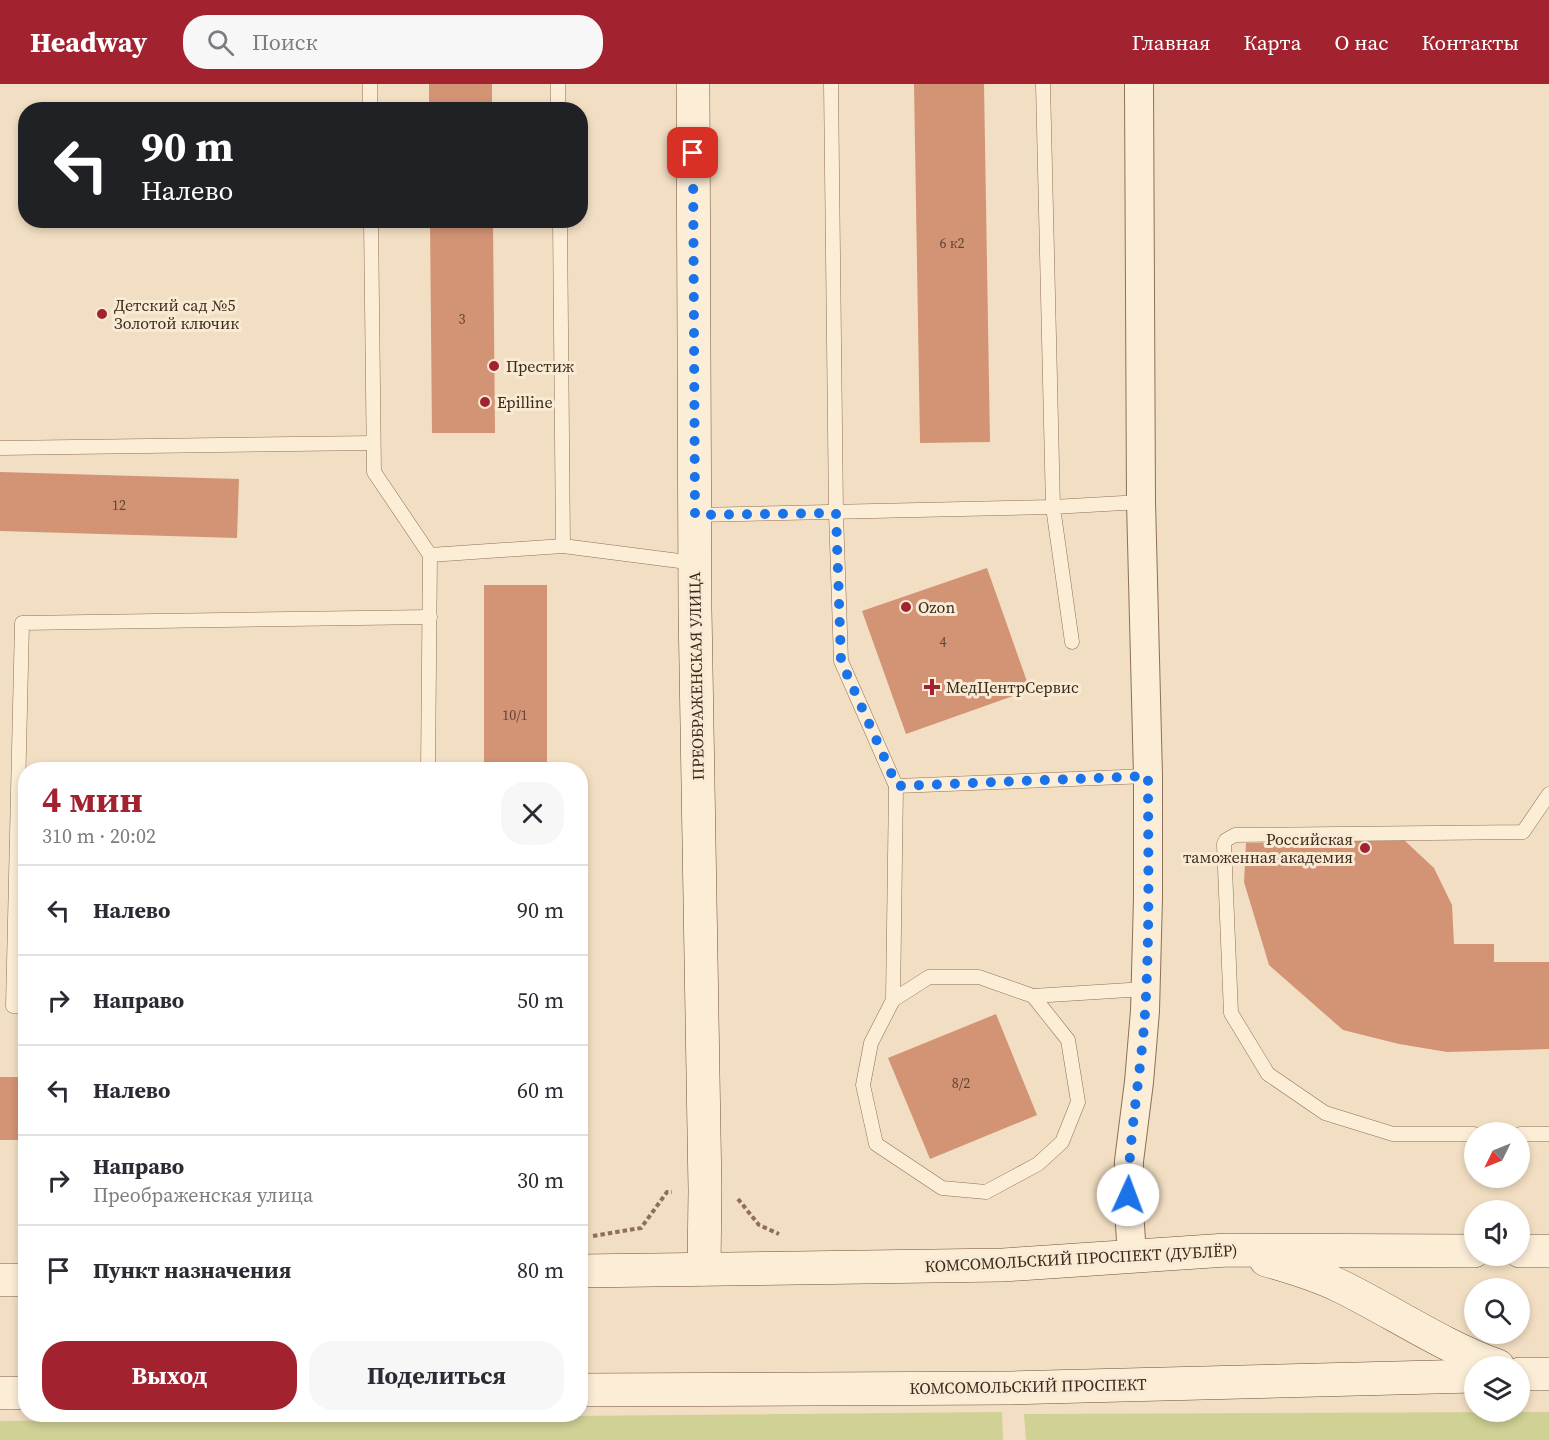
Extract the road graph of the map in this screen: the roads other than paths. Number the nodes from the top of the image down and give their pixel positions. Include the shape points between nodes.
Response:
1 (370, 84) edge
2 (558, 84) edge
3 (693, 84) edge
4 (831, 84) edge
5 (1043, 84) edge
6 (1139, 84) edge
7 (370, 102) edge
8 (558, 102) edge
9 (371, 228) edge
10 (560, 228) edge
11 (373, 443) junction
12 (0, 448) edge
13 (1141, 502) junction
14 (1053, 507) junction
15 (836, 513) junction
16 (695, 515) junction
17 (563, 546) junction
18 (430, 555) junction
19 (695, 563) junction
20 (430, 617) junction
21 (1072, 642) dead end
22 (19, 762) edge
23 (428, 762) edge
24 (1148, 776) junction
25 (897, 786) junction
26 (1549, 794) edge
27 (18, 805) edge
28 (0, 941) edge
29 (15, 941) junction
30 (1145, 989) junction
31 (1033, 996) junction
32 (893, 1000) junction
33 (18, 1006) edge
34 (1464, 1134) edge
35 (1530, 1134) edge
36 (1549, 1134) edge
37 (1227, 1250) junction
38 (1464, 1251) edge
39 (1530, 1251) edge
40 (1549, 1251) edge
41 (1132, 1256) junction
42 (704, 1269) junction
43 (588, 1271) edge
44 (0, 1280) edge
45 (18, 1280) edge
46 (1469, 1356) edge
47 (1530, 1374) edge
48 (1549, 1374) edge
49 (1464, 1376) edge
50 (588, 1390) edge
51 (0, 1393) edge
52 (18, 1393) edge

1 - 7 lane
2 - 8 lane
3 - 16 street, ПРЕОБРАЖЕНСКАЯ УЛИЦА
4 - 15 lane
5 - 14 lane
6 - 13 street
9 - 11 lane
10 - 17 lane
11 - 12 lane
11 - 18 lane via 374,472
13 - 14 lane
13 - 24 street
14 - 15 lane
14 - 21 lane
15 - 16 lane
15 - 25 lane via 841,661
16 - 19 street, ПРЕОБРАЖЕНСКАЯ УЛИЦА
17 - 18 lane
17 - 19 lane
18 - 20 lane
19 - 42 street, ПРЕОБРАЖЕНСКАЯ УЛИЦА
20 - 22 lane via 22,623
20 - 23 lane
24 - 25 lane
24 - 30 street
25 - 32 lane
26 - 34 lane via 1523,832 1235,835 1224,844 1232,1013 1268,1074 1325,1113 1392,1134
27 - 29 lane
28 - 29 lane
29 - 33 lane via 13,1006
30 - 31 lane
30 - 41 street via 1129,1161
31 - 32 lane via 979,977 929,977
31 - 32 lane via 1068,1040 1078,1102 1062,1142 1038,1164 986,1192 942,1188 876,1144 863,1085 871,1043
35 - 36 lane
37 - 38 street, КОМСОМОЛЬСКИЙ ПРОСПЕКТ (ДУБЛЁР)
37 - 41 street, КОМСОМОЛЬСКИЙ ПРОСПЕКТ (ДУБЛЁР)
37 - 46 street via 1289,1266 1339,1286
39 - 40 street
41 - 42 street, КОМСОМОЛЬСКИЙ ПРОСПЕКТ (ДУБЛЁР) via 1004,1265
42 - 43 street, КОМСОМОЛЬСКИЙ ПРОСПЕКТ (ДУБЛЁР)
44 - 45 street
47 - 48 street
49 - 50 street, КОМСОМОЛЬСКИЙ ПРОСПЕКТ via 1011,1388
51 - 52 street

